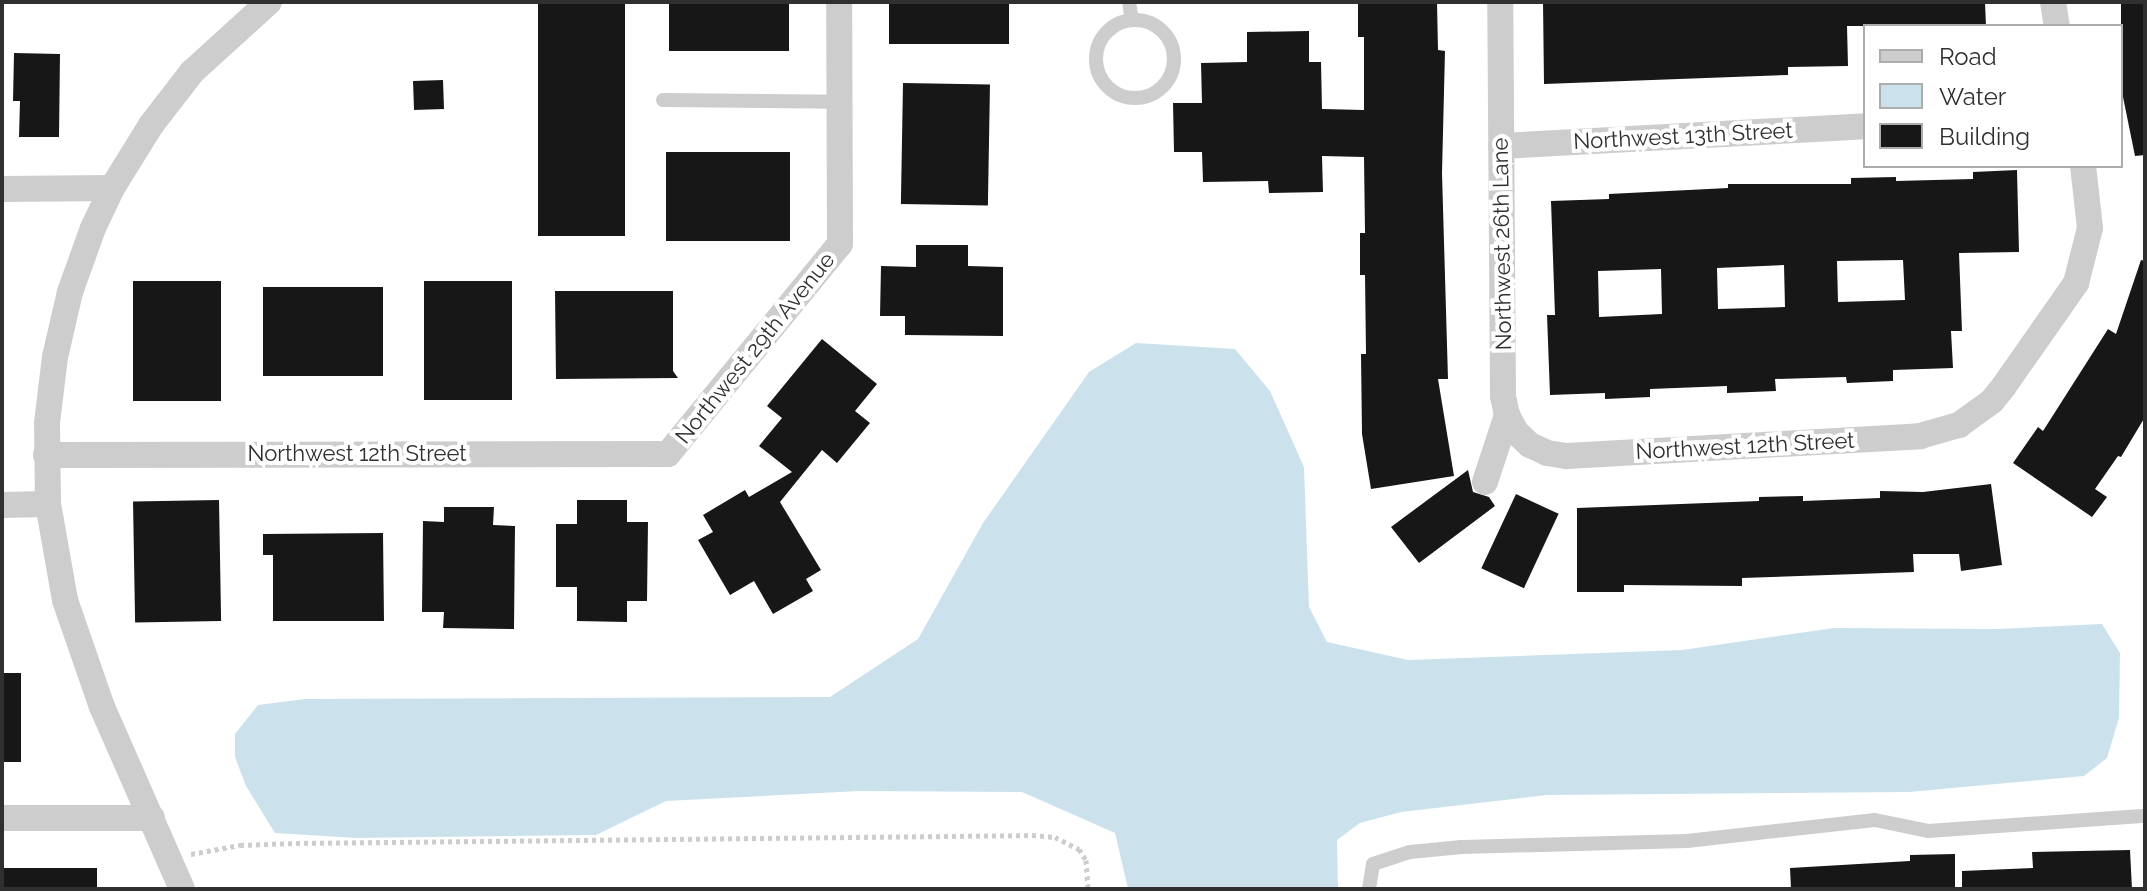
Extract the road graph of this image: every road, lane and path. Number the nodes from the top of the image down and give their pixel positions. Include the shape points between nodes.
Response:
1 (269, 2) edge
2 (839, 2) edge
3 (1129, 2) edge
4 (1500, 2) edge
5 (2053, 2) edge
6 (1132, 20) junction
7 (2057, 24) edge
8 (663, 100) dead end
9 (840, 102) junction
10 (1863, 126) edge
11 (1501, 146) junction
12 (2083, 168) edge
13 (112, 188) junction
14 (2, 189) edge
15 (1507, 415) junction
16 (668, 454) joint
17 (46, 455) junction
18 (1485, 482) dead end
19 (48, 504) junction
20 (2, 505) edge
21 (2145, 816) edge
22 (2, 818) edge
23 (152, 818) junction
24 (170, 857) junction
25 (182, 889) edge
26 (1088, 889) edge
27 (1369, 889) edge

1 - 13 street via 192,72
2 - 9 street, Northwest 29th Avenue
3 - 6 lane
4 - 11 street, Northwest 26th Lane
5 - 7 street
6 - 6 lane via 1109,29 1096,63 1105,85 1138,99 1161,89 1174,69 1175,56 1165,34
8 - 9 lane
9 - 16 street, Northwest 29th Avenue via 840,244
10 - 11 street, Northwest 13th Street
11 - 15 street, Northwest 26th Lane
12 - 15 street, Northwest 12th Street via 2090,209 2083,265 2066,299 1992,401 1959,425 1920,436 1567,456 1530,445
13 - 14 street
13 - 17 street via 67,305 55,357
15 - 18 street, Northwest 26th Lane
16 - 17 street, Northwest 12th Street
17 - 19 street
19 - 20 street
19 - 23 street via 78,643
21 - 27 lane via 1928,831 1875,820 1687,841 1462,847 1410,852 1373,864
22 - 23 street
23 - 24 street
24 - 25 street
24 - 26 path via 240,845 296,843 1032,835 1055,837 1079,849 1086,860

